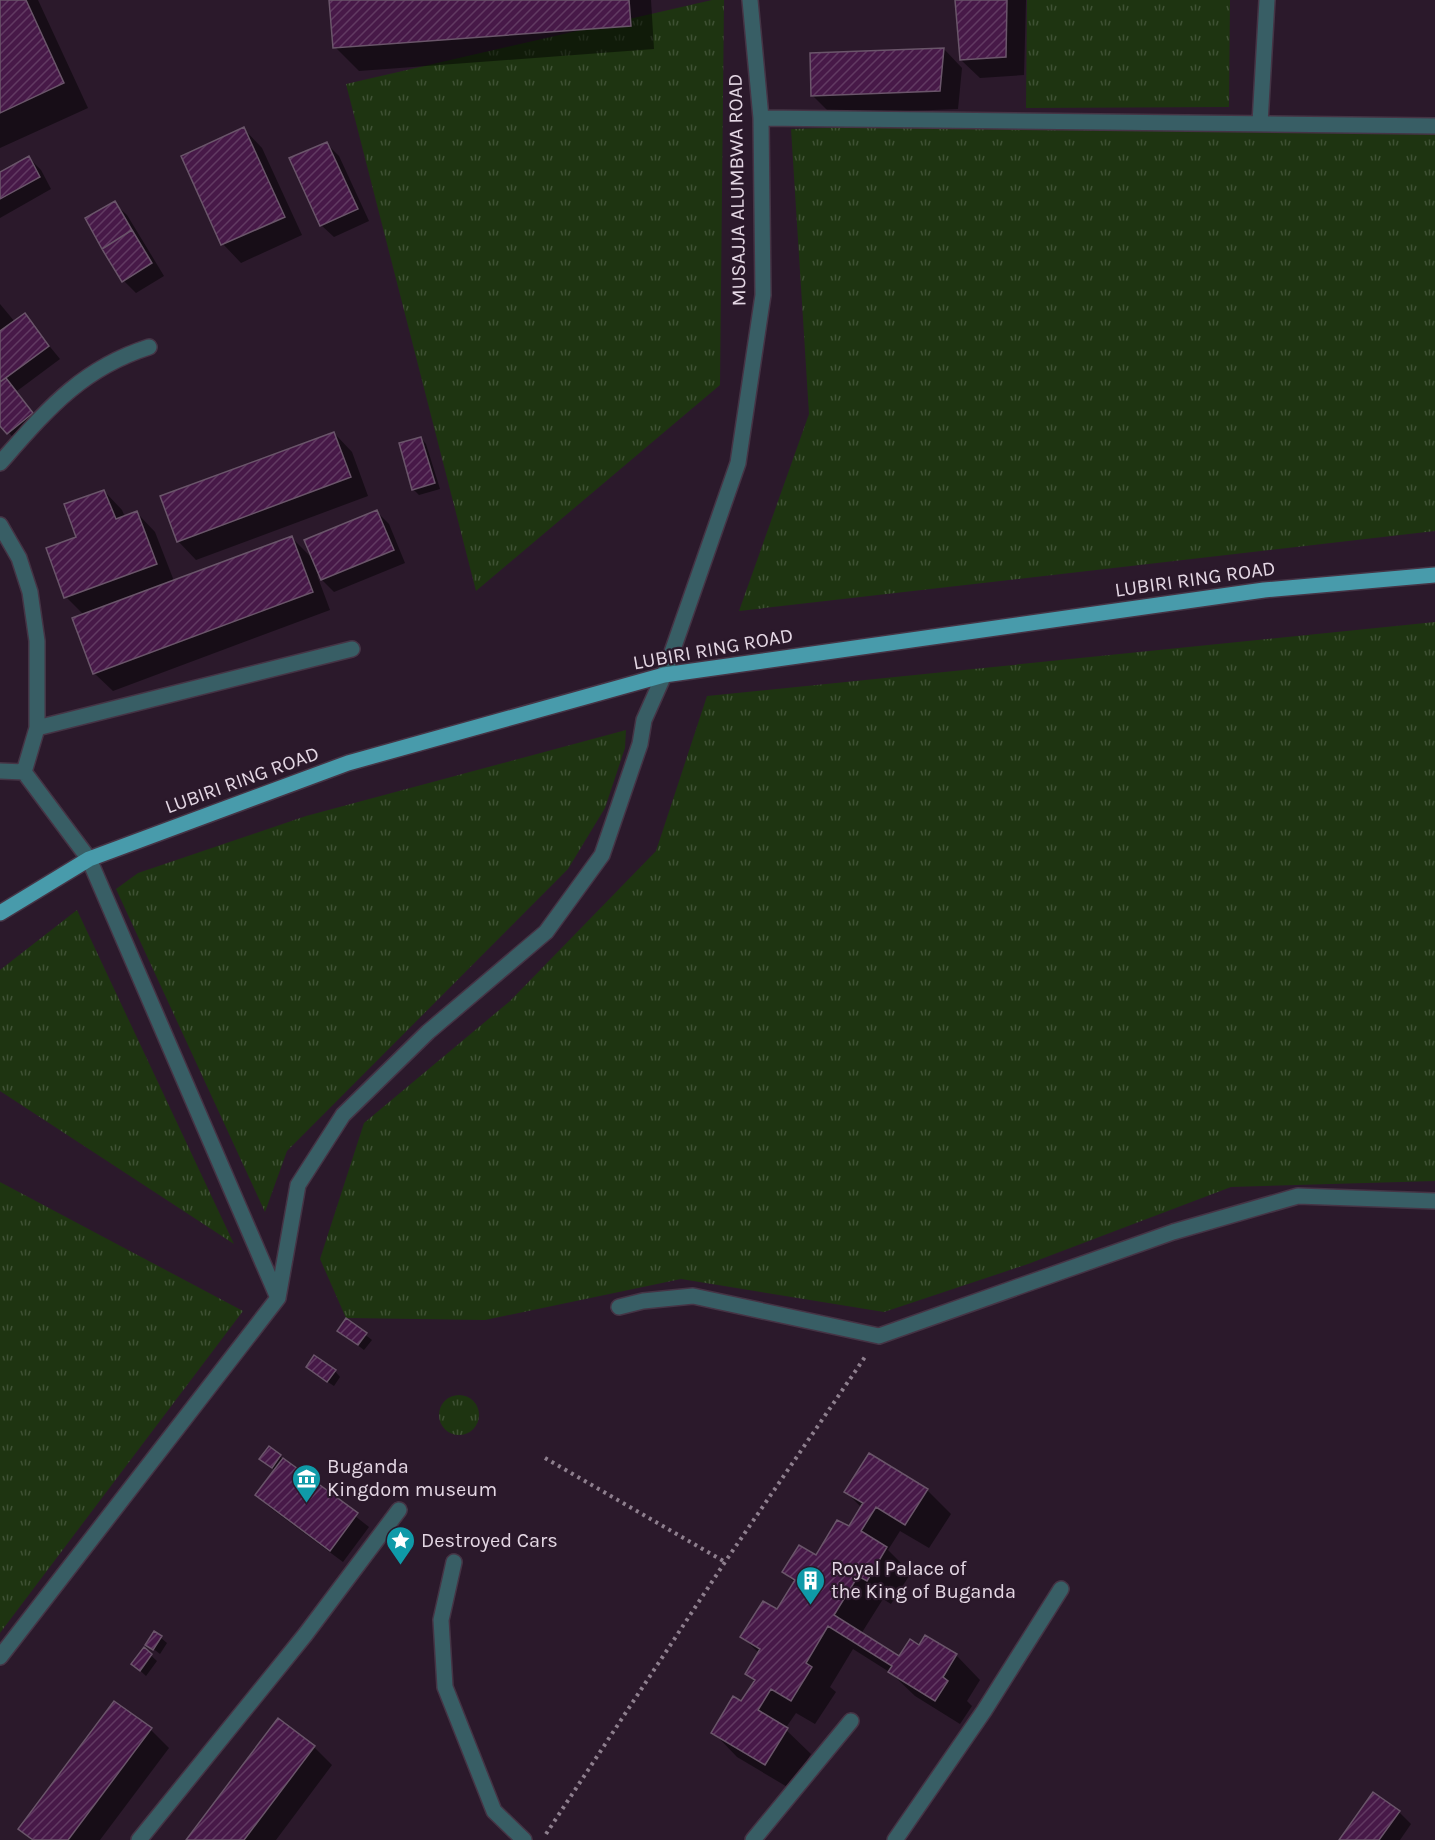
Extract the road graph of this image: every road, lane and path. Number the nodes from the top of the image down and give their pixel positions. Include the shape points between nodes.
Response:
1 (750, 0) edge
2 (1267, 0) edge
3 (761, 118) junction
4 (1260, 123) junction
5 (1435, 126) edge
6 (148, 346) dead end
7 (0, 463) edge
8 (0, 525) edge
9 (1435, 575) edge
10 (352, 649) dead end
11 (664, 675) junction
12 (38, 728) junction
13 (0, 771) edge
14 (24, 772) junction
15 (89, 860) junction
16 (0, 913) edge
17 (1435, 1201) edge
18 (278, 1298) junction
19 (619, 1307) dead end
20 (879, 1336) junction
21 (544, 1458) dead end
22 (399, 1510) dead end
23 (454, 1562) dead end
24 (725, 1562) junction
25 (1061, 1589) dead end
26 (0, 1657) edge
27 (851, 1721) dead end
28 (139, 1840) edge
29 (524, 1840) edge
30 (542, 1840) edge
31 (753, 1840) edge
32 (895, 1840) edge

1 - 3 street, MUSAJJA ALUMBWA ROAD
2 - 4 street
3 - 4 street
3 - 11 street, MUSAJJA ALUMBWA ROAD via 763,295 738,463
4 - 5 street
6 - 7 street via 118,356 88,374 40,418
8 - 12 street via 19,558 30,592 37,641
9 - 11 main road, LUBIRI RING ROAD via 1264,590
10 - 12 street
11 - 15 main road, LUBIRI RING ROAD via 348,763
11 - 18 street, MUSAJJA ALUMBWA ROAD via 644,720 640,744 602,855 546,932 428,1032 343,1115 304,1175 298,1185
12 - 14 street
13 - 14 street
14 - 15 street
15 - 16 main road, LUBIRI RING ROAD
15 - 18 street
17 - 20 street via 1298,1196 1173,1232
18 - 26 street
19 - 20 street via 693,1296
20 - 24 path
21 - 24 path
22 - 28 street via 305,1635
23 - 29 street via 441,1620 445,1687 494,1811
24 - 30 path
25 - 32 street via 984,1711
27 - 31 street

